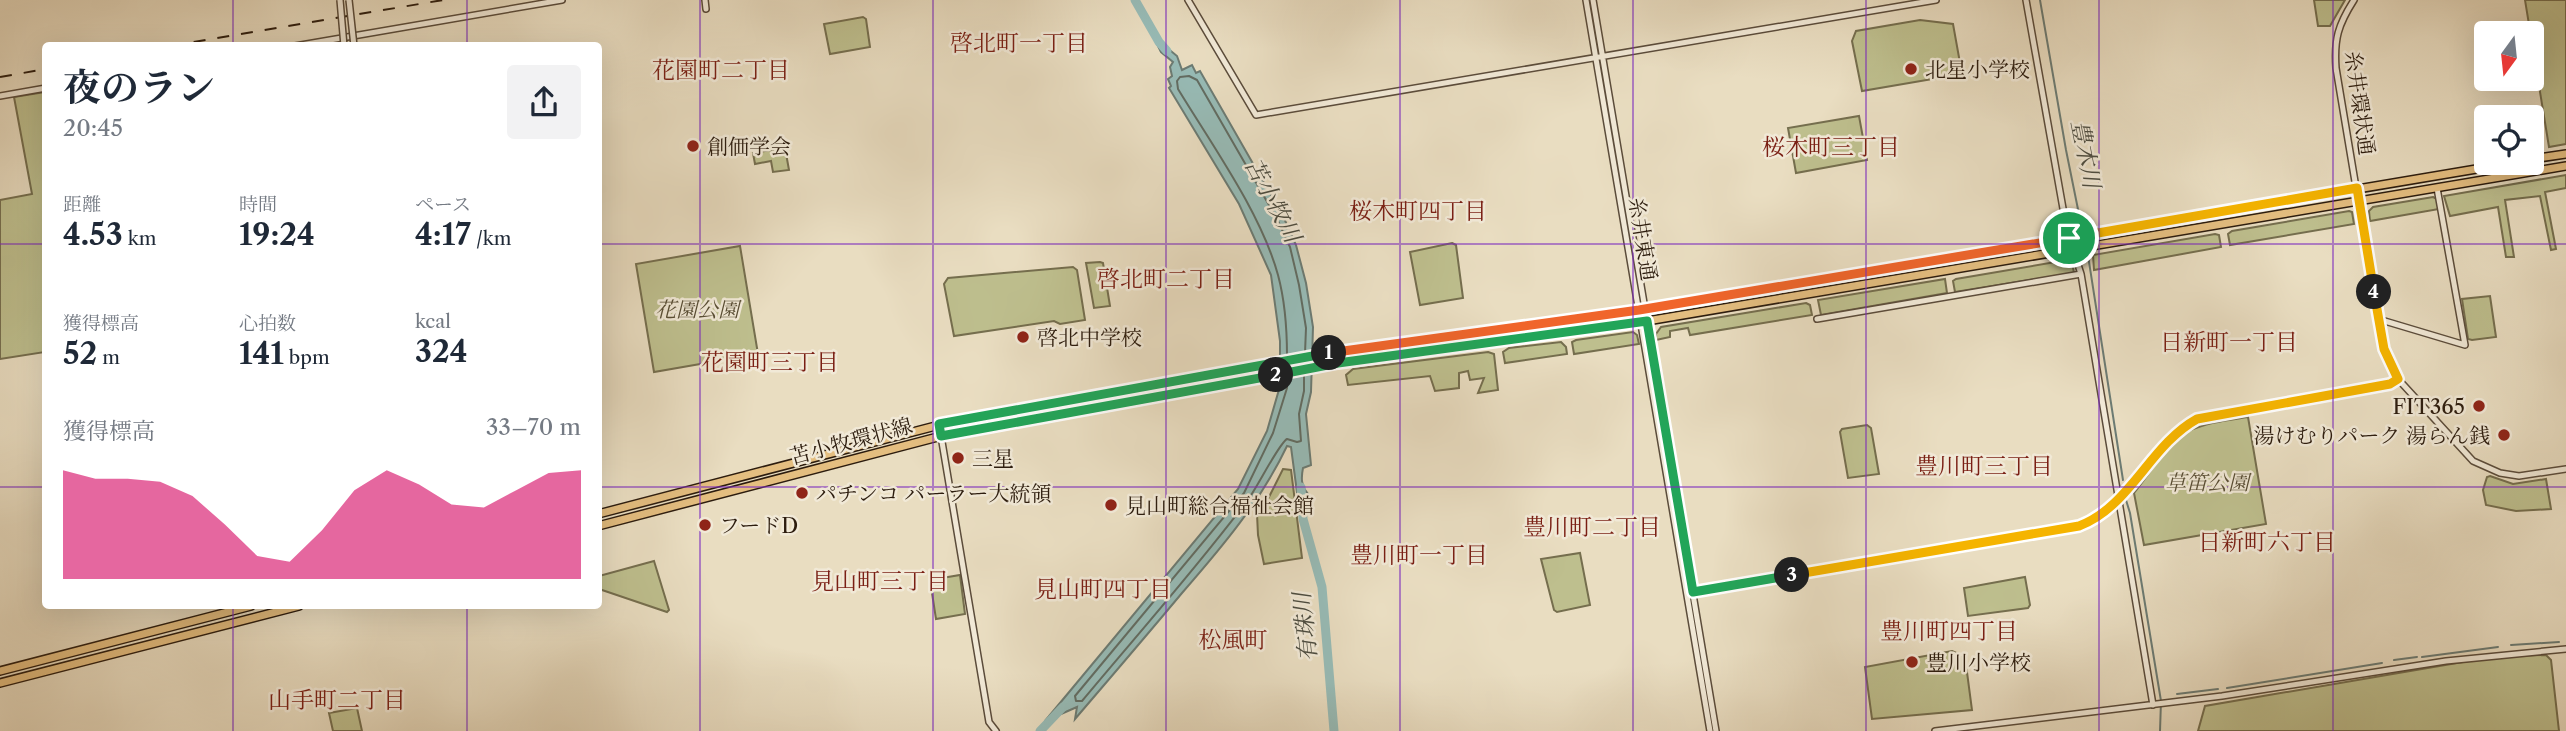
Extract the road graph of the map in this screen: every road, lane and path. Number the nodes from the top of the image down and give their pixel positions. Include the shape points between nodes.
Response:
1 (340, 0) edge
2 (349, 0) edge
3 (562, 0) edge
4 (705, 0) edge
5 (1188, 0) edge
6 (1586, 0) edge
7 (1593, 0) edge
8 (1936, 0) edge
9 (2026, 0) edge
10 (2354, 0) edge
11 (706, 9) dead end
12 (318, 42) edge
13 (344, 42) edge
14 (354, 42) edge
15 (1603, 57) junction
16 (1596, 58) junction
17 (42, 89) edge
18 (0, 96) edge
19 (2566, 154) edge
20 (2544, 157) edge
21 (2566, 166) edge
22 (2474, 169) edge
23 (2357, 188) junction
24 (2437, 188) junction
25 (2359, 202) junction
26 (2073, 237) junction
27 (2076, 249) junction
28 (2081, 274) junction
29 (1642, 310) junction
30 (1817, 318) dead end
31 (2378, 319) junction
32 (1644, 322) junction
33 (2398, 379) junction
34 (939, 424) junction
35 (941, 436) junction
36 (2566, 469) edge
37 (2118, 498) junction
38 (602, 513) edge
39 (602, 525) edge
40 (1693, 592) junction
41 (239, 609) edge
42 (287, 609) edge
43 (2566, 649) edge
44 (0, 671) edge
45 (0, 683) edge
46 (2155, 704) junction
47 (996, 731) edge
48 (1710, 731) edge
49 (1717, 731) edge
50 (1935, 731) edge

1 - 13 street, bridge
2 - 14 street, bridge
3 - 12 street
4 - 11 street
5 - 16 street via 1256,115
6 - 16 street, 糸井東通
7 - 15 street, 糸井東通
8 - 15 street
9 - 26 street
10 - 23 street, 糸井環状通 via 2339,26 2336,61
15 - 16 street
15 - 29 street, 糸井東通
16 - 29 street, 糸井東通
17 - 18 street
19 - 20 main road
21 - 24 main road, 苫小牧環状線
22 - 23 main road, 苫小牧環状線
23 - 25 street, 糸井環状通
23 - 26 main road, 苫小牧環状線
24 - 25 main road, 苫小牧環状線
24 - 31 street via 2465,345
25 - 27 main road, 苫小牧環状線
25 - 31 street, 糸井環状通
26 - 27 street
26 - 29 main road, 苫小牧環状線
27 - 28 street
27 - 32 main road, 苫小牧環状線
28 - 30 street
28 - 37 street
29 - 32 street, 糸井東通
29 - 34 main road, 苫小牧環状線 via 1272,363
31 - 33 street, 糸井環状通 via 2384,349
32 - 35 main road, 苫小牧環状線 via 1317,367
32 - 40 street, 糸井東通
32 - 48 street, 糸井東通
33 - 36 street, 糸井環状通 via 2453,441 2485,468 2519,475
33 - 37 street via 2385,386 2197,419 2175,434
34 - 35 street
34 - 38 main road, 苫小牧環状線
35 - 39 main road, 苫小牧環状線
35 - 47 street via 989,722
37 - 40 street via 2096,519 2079,526
37 - 46 street
40 - 49 street, 糸井東通
41 - 44 main road
42 - 45 main road
43 - 46 street via 2446,661
46 - 50 street

